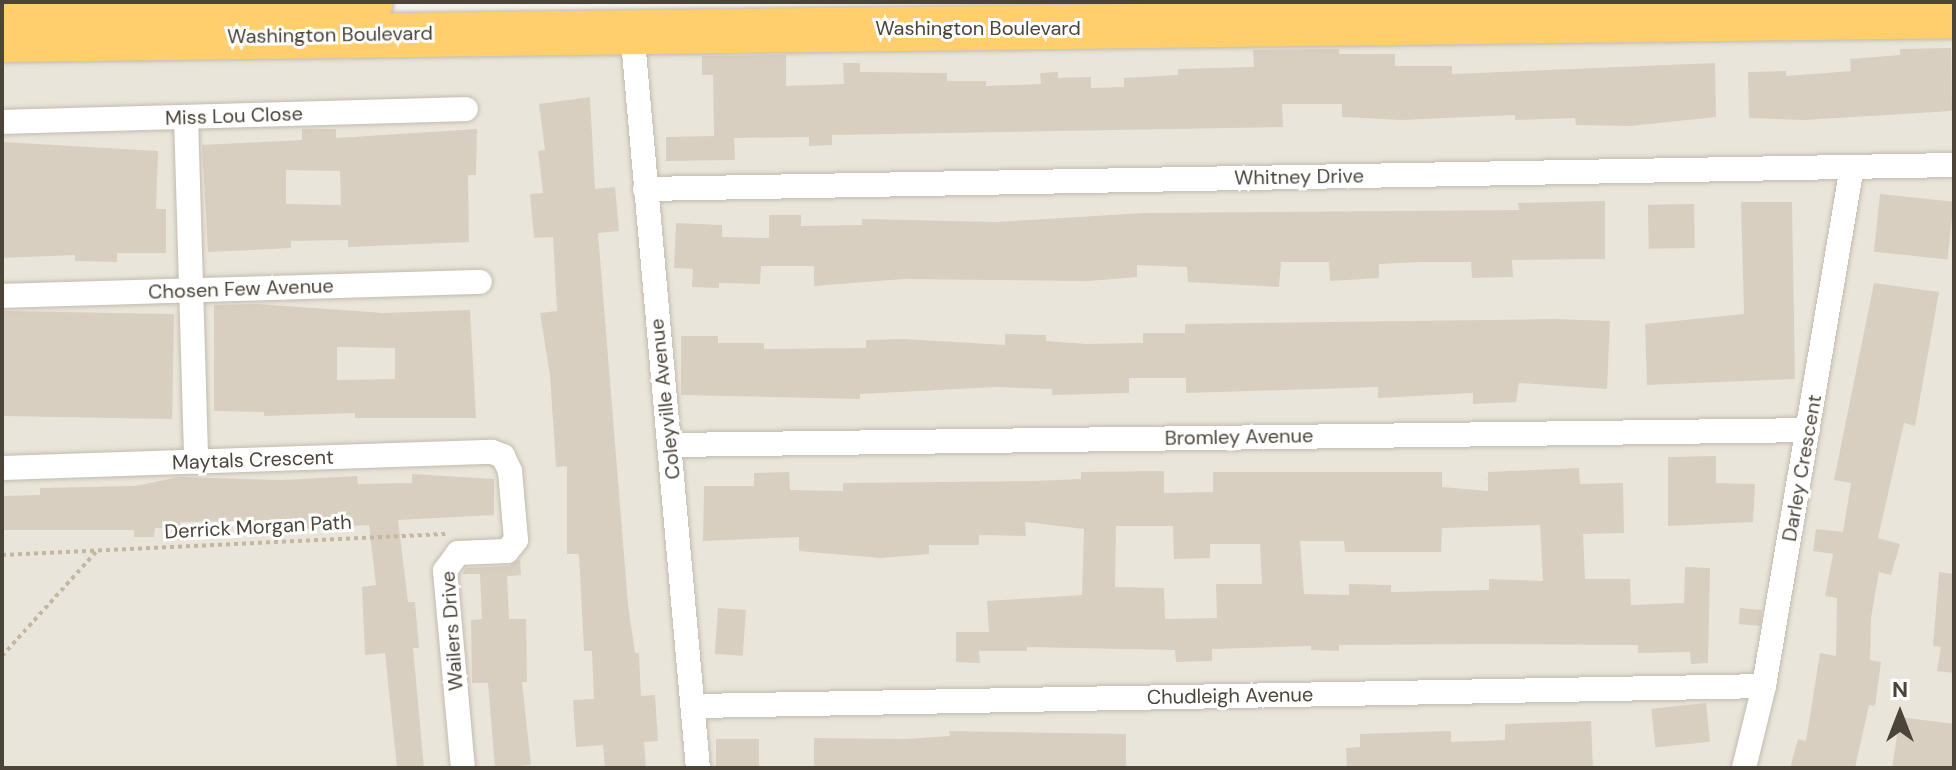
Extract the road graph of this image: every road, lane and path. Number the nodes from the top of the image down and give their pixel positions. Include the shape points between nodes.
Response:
1 (371, 2) edge
2 (2, 6) edge
3 (1954, 16) edge
4 (632, 29) junction
5 (2, 40) edge
6 (466, 109) dead end
7 (186, 117) junction
8 (2, 122) edge
9 (1954, 165) edge
10 (1852, 167) junction
11 (645, 189) junction
12 (480, 282) dead end
13 (191, 290) junction
14 (2, 296) edge
15 (1808, 430) junction
16 (669, 445) junction
17 (503, 456) joint
18 (196, 462) junction
19 (2, 468) edge
20 (454, 534) dead end
21 (98, 551) junction
22 (2, 555) edge
23 (2, 656) edge
24 (1764, 686) junction
25 (696, 706) junction
26 (463, 768) edge
27 (698, 768) edge
28 (1744, 768) edge

1 - 2 highway, Washington Boulevard
3 - 4 highway, Washington Boulevard
4 - 5 highway, Washington Boulevard
4 - 11 street, Coleyville Avenue
6 - 7 street, Miss Lou Close
7 - 8 street, Miss Lou Close
7 - 13 street
9 - 10 street, Whitney Drive
10 - 11 street, Whitney Drive
10 - 15 street, Darley Crescent
11 - 16 street, Coleyville Avenue
12 - 13 street, Chosen Few Avenue
13 - 14 street, Chosen Few Avenue
13 - 18 street
15 - 16 street, Bromley Avenue
15 - 24 street, Darley Crescent
16 - 25 street, Coleyville Avenue
17 - 18 street, Maytals Crescent via 492,452
17 - 26 street, Wailers Drive via 510,471 516,540 507,551 458,553 445,571
18 - 19 street, Maytals Crescent
20 - 21 path, Derrick Morgan Path
21 - 22 path, Derrick Morgan Path
21 - 23 path
24 - 25 street, Chudleigh Avenue
24 - 28 street, Darley Crescent
25 - 27 street, Coleyville Avenue

